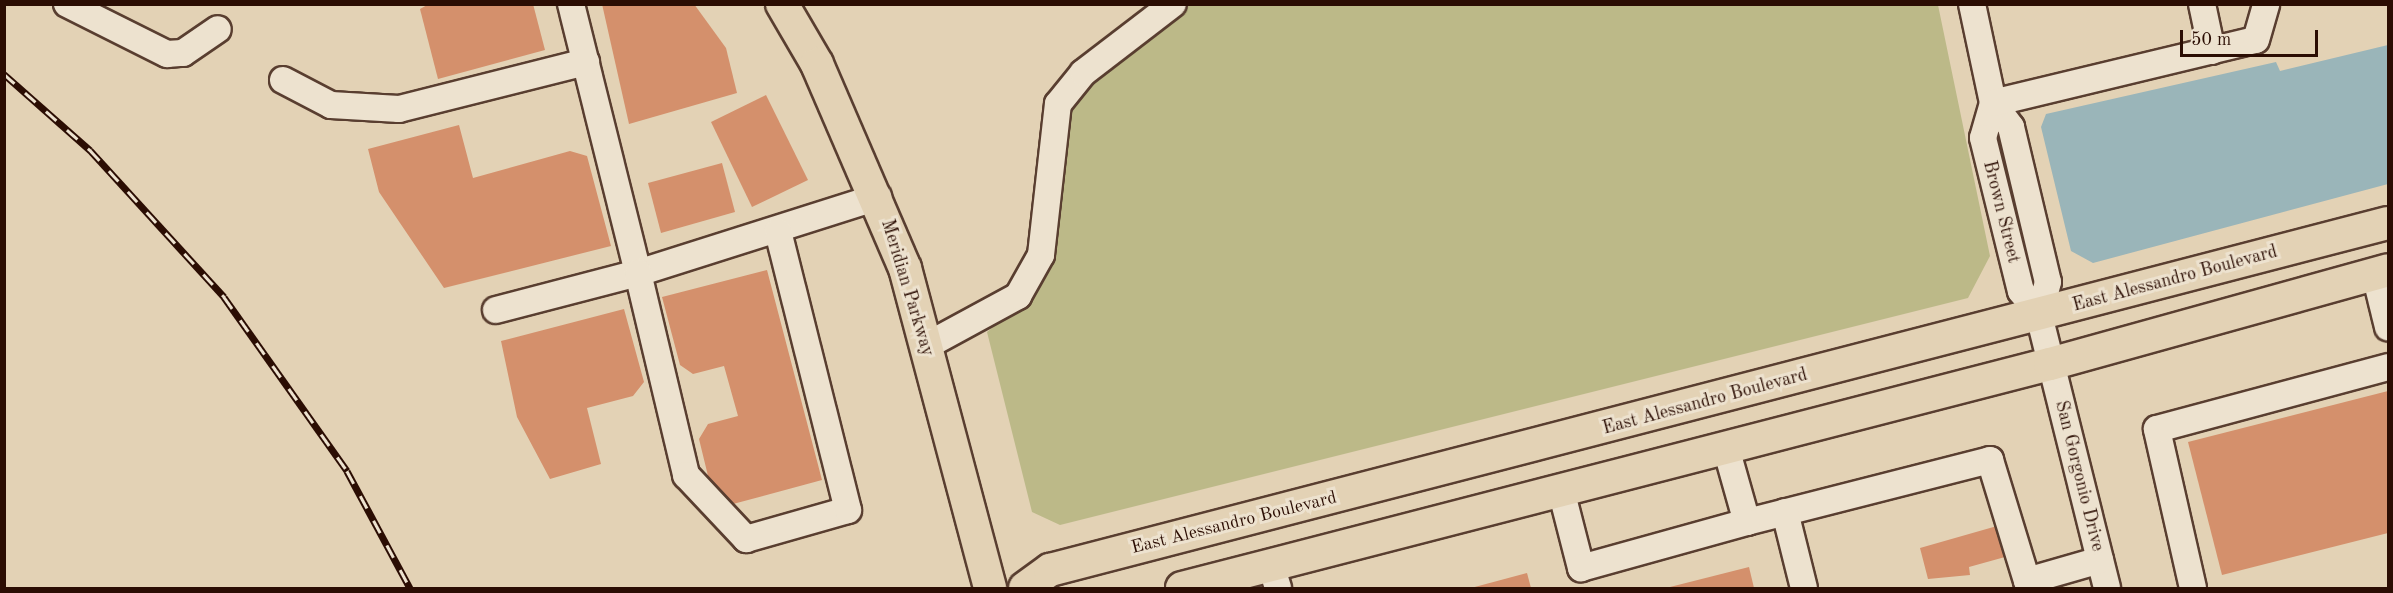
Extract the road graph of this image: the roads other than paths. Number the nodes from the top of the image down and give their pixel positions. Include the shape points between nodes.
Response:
1 (67, 4) edge
2 (571, 4) edge
3 (782, 4) edge
4 (1173, 4) edge
5 (1972, 4) edge
6 (2202, 4) edge
7 (2266, 4) edge
8 (218, 29) dead end
9 (2212, 51) junction
10 (586, 62) junction
11 (283, 81) dead end
12 (1992, 103) junction
13 (878, 197) junction
14 (2388, 223) edge
15 (778, 232) junction
16 (2381, 272) edge
17 (638, 273) junction
18 (496, 310) dead end
19 (2039, 315) junction
20 (2388, 327) edge
21 (926, 346) junction
22 (2050, 363) junction
23 (2388, 367) edge
24 (1726, 448) junction
25 (1561, 490) junction
26 (1785, 513) junction
27 (1747, 522) junction
28 (2100, 560) junction
29 (1274, 577) edge
30 (1584, 578) edge
31 (2025, 585) edge
32 (990, 588) edge
33 (1025, 588) edge
34 (1182, 588) edge
35 (1803, 588) edge
36 (2107, 588) edge
37 (2193, 588) edge

1 - 8 street via 167,54 183,53
2 - 10 street
3 - 13 main road, Meridian Parkway via 817,64
4 - 21 street via 1083,73 1058,104 1041,255 1018,296
5 - 12 street, Brown Street
6 - 9 street
7 - 9 street via 2256,40
9 - 12 street
10 - 11 street via 399,110 331,105
10 - 17 street
12 - 19 street, Brown Street via 2011,127 2048,282
13 - 15 street
13 - 21 main road, Meridian Parkway
14 - 19 main road, East Alessandro Boulevard
15 - 17 street
15 - 17 street via 848,510 746,538 686,475
16 - 20 street
16 - 22 main road
17 - 18 street
19 - 22 street, Brown Street
19 - 33 main road, East Alessandro Boulevard via 1050,570
21 - 32 main road, Meridian Parkway
22 - 24 main road
22 - 28 street, San Gorgonio Drive
23 - 37 street via 2157,429
24 - 25 main road
24 - 27 street
25 - 29 main road
25 - 30 street
26 - 27 street
26 - 31 street via 1990,460
26 - 35 street
27 - 30 street
28 - 31 street
28 - 36 street, San Gorgonio Drive
29 - 34 main road

